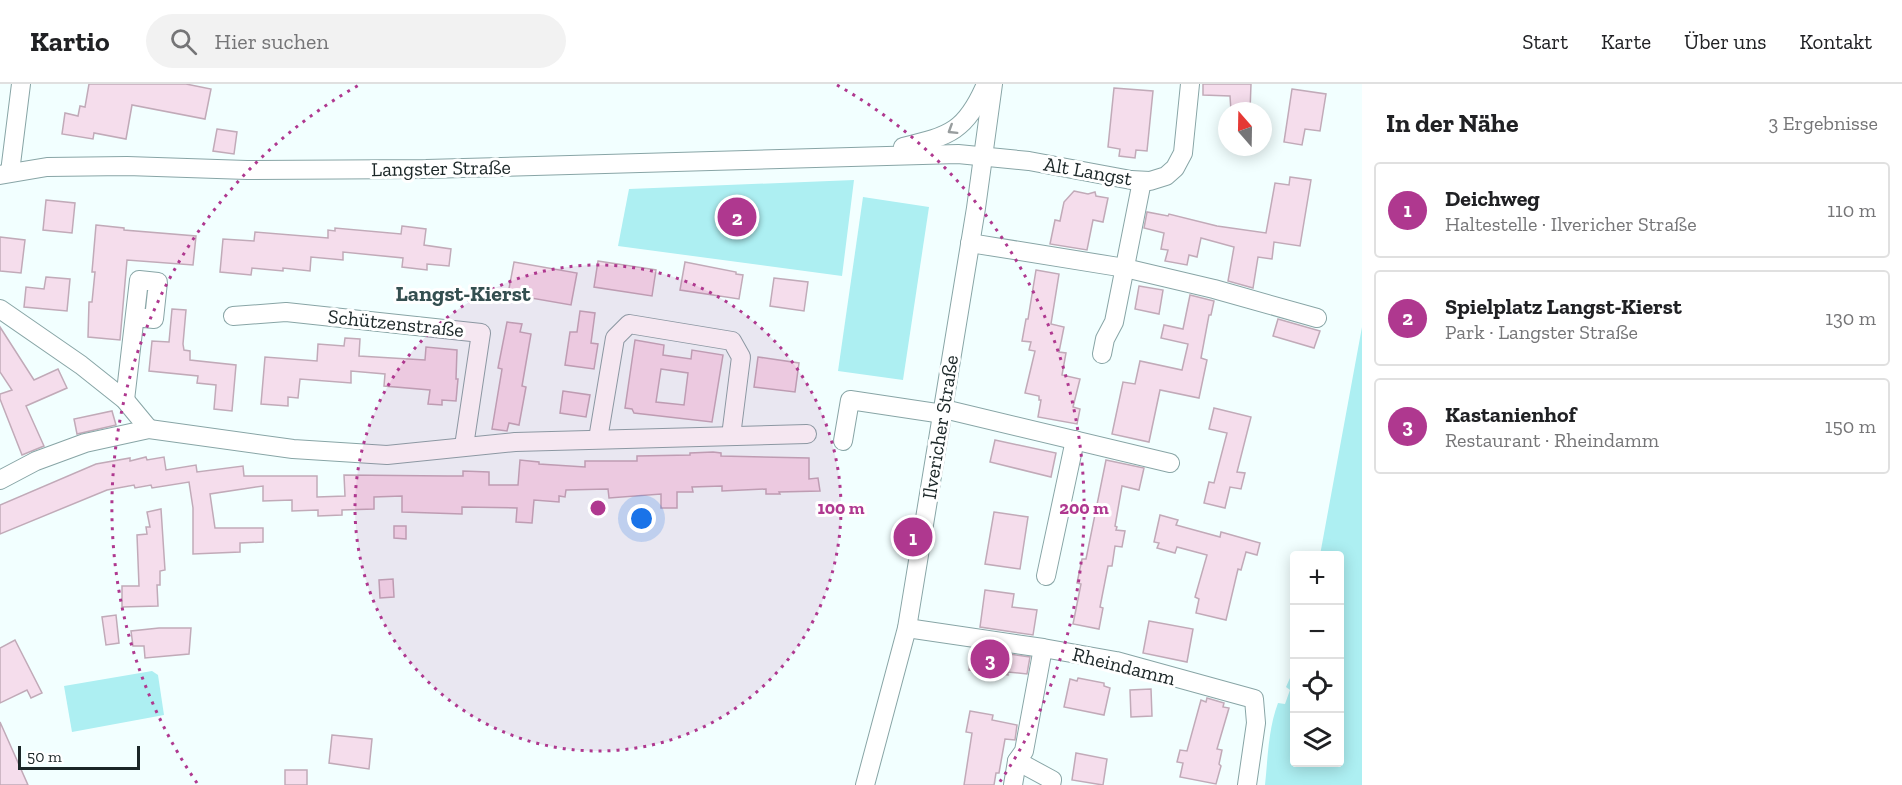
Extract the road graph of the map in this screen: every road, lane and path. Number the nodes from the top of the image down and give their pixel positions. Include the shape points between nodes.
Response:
1 (21, 84) edge
2 (986, 84) edge
3 (993, 84) edge
4 (1190, 84) edge
5 (882, 155) junction
6 (983, 156) junction
7 (5, 173) edge
8 (1142, 181) junction
9 (970, 243) junction
10 (1125, 268) junction
11 (0, 309) edge
12 (233, 316) dead end
13 (135, 317) dead end
14 (1317, 318) dead end
15 (1102, 354) dead end
16 (125, 400) junction
17 (943, 412) junction
18 (149, 429) junction
19 (807, 434) dead end
20 (731, 436) junction
21 (598, 439) junction
22 (843, 441) dead end
23 (1075, 441) junction
24 (464, 446) junction
25 (1170, 463) dead end
26 (0, 480) edge
27 (1046, 576) dead end
28 (907, 628) junction
29 (1044, 648) junction
30 (1017, 761) junction
31 (865, 785) edge
32 (1013, 785) edge
33 (1051, 785) edge
34 (1247, 785) edge

1 - 7 street
2 -> 5 street, Langster Straße via 960,127 948,135
3 - 6 street, Ilvericher Straße
4 - 8 street, Alt Langst via 1183,153 1166,176
5 - 6 street, Langster Straße
5 - 7 street, Langster Straße via 426,169 47,167
6 - 8 street, Alt Langst
6 - 9 street, Ilvericher Straße
8 - 10 street
9 - 10 street
9 - 17 street, Ilvericher Straße
10 - 14 street
10 - 15 street via 1114,322
11 - 16 street
12 - 24 street, Schützenstraße via 286,312 481,333
13 - 16 street
16 - 18 street
17 - 22 street via 850,400
17 - 23 street
17 - 28 street, Ilvericher Straße
18 - 24 street via 293,449 387,455
18 - 26 street via 85,443 36,461
19 - 20 street
20 - 21 street
20 - 21 street via 741,357 732,341 629,324 615,338
21 - 24 street
23 - 25 street
23 - 27 street
28 - 29 street, Rheindamm
28 - 31 street, Ilvericher Straße
29 - 30 street via 1024,751
29 - 34 street, Rheindamm via 1116,661 1254,699 1257,723
30 - 32 street
30 - 33 street via 1052,780

